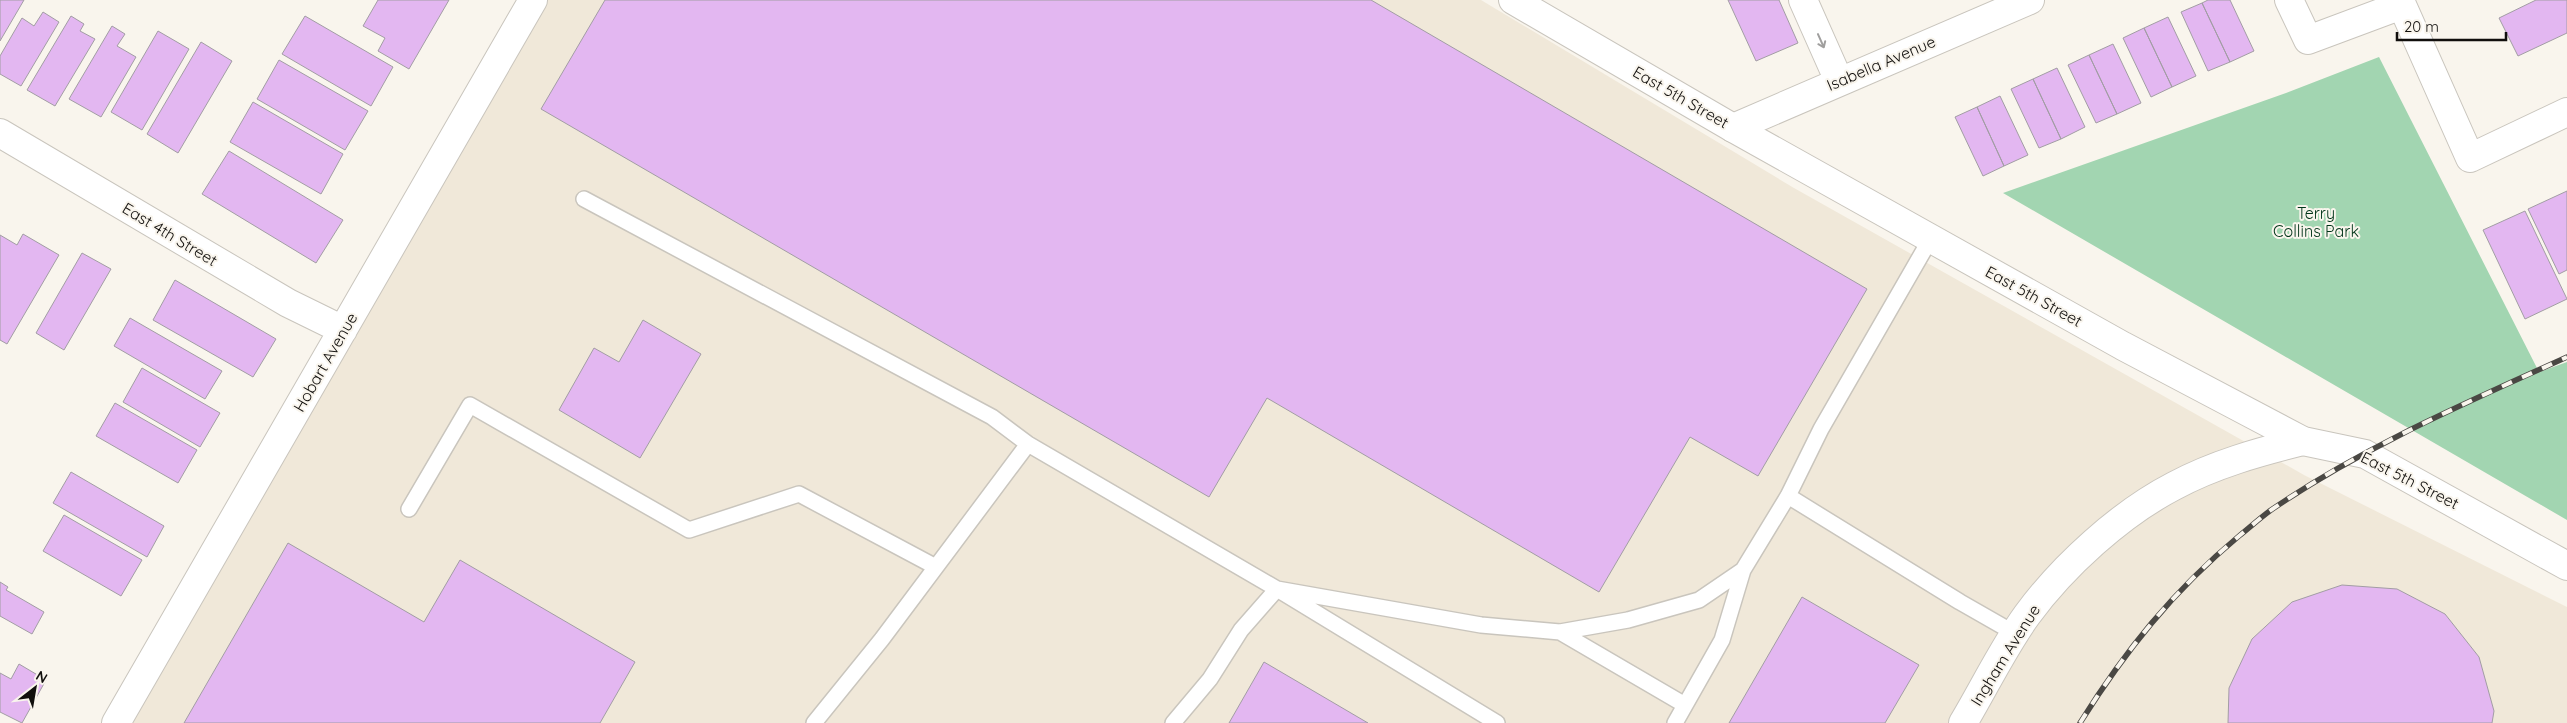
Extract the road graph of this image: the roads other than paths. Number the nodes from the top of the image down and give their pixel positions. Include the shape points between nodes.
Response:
1 (533, 0) edge
2 (1513, 0) edge
3 (1803, 0) edge
4 (2030, 0) edge
5 (2289, 0) edge
6 (1838, 81) junction
7 (2567, 112) edge
8 (1733, 128) junction
9 (0, 133) edge
10 (584, 199) dead end
11 (1931, 238) junction
12 (343, 330) junction
13 (2303, 441) junction
14 (1028, 444) junction
15 (1788, 496) junction
16 (409, 508) dead end
17 (2567, 566) edge
18 (936, 567) junction
19 (1743, 570) junction
20 (1278, 590) junction
21 (1560, 632) junction
22 (2016, 634) junction
23 (1685, 705) junction
24 (116, 723) edge
25 (814, 723) edge
26 (1173, 723) edge
27 (1497, 723) edge
28 (1674, 723) edge
29 (1964, 723) edge

1 - 12 street, Hobart Avenue
2 - 8 street, East 5th Street
3 -> 6 street
4 - 6 street, Isabella Avenue
5 - 7 street via 2308,40 2402,5 2470,158
6 - 8 street, Isabella Avenue
8 - 11 street, East 5th Street
9 - 12 street, East 4th Street via 288,303
10 - 14 lane via 992,416
11 - 13 street, East 5th Street via 2123,346
11 - 15 lane via 1821,430
12 - 24 street, Hobart Avenue
13 - 17 street, East 5th Street via 2365,454
13 - 22 street, Ingham Avenue via 2240,458 2174,486 2133,513 2079,554 2027,615
14 - 18 lane
14 - 20 lane
15 - 19 lane
15 - 22 lane
16 - 18 lane via 470,406 689,530 799,494
18 - 25 lane
19 - 21 lane via 1699,600 1628,620
19 - 23 lane via 1722,640
20 - 21 lane via 1482,625
20 - 26 lane via 1241,630 1210,679
20 - 27 lane
21 - 23 lane
22 - 29 street, Ingham Avenue
23 - 28 lane

